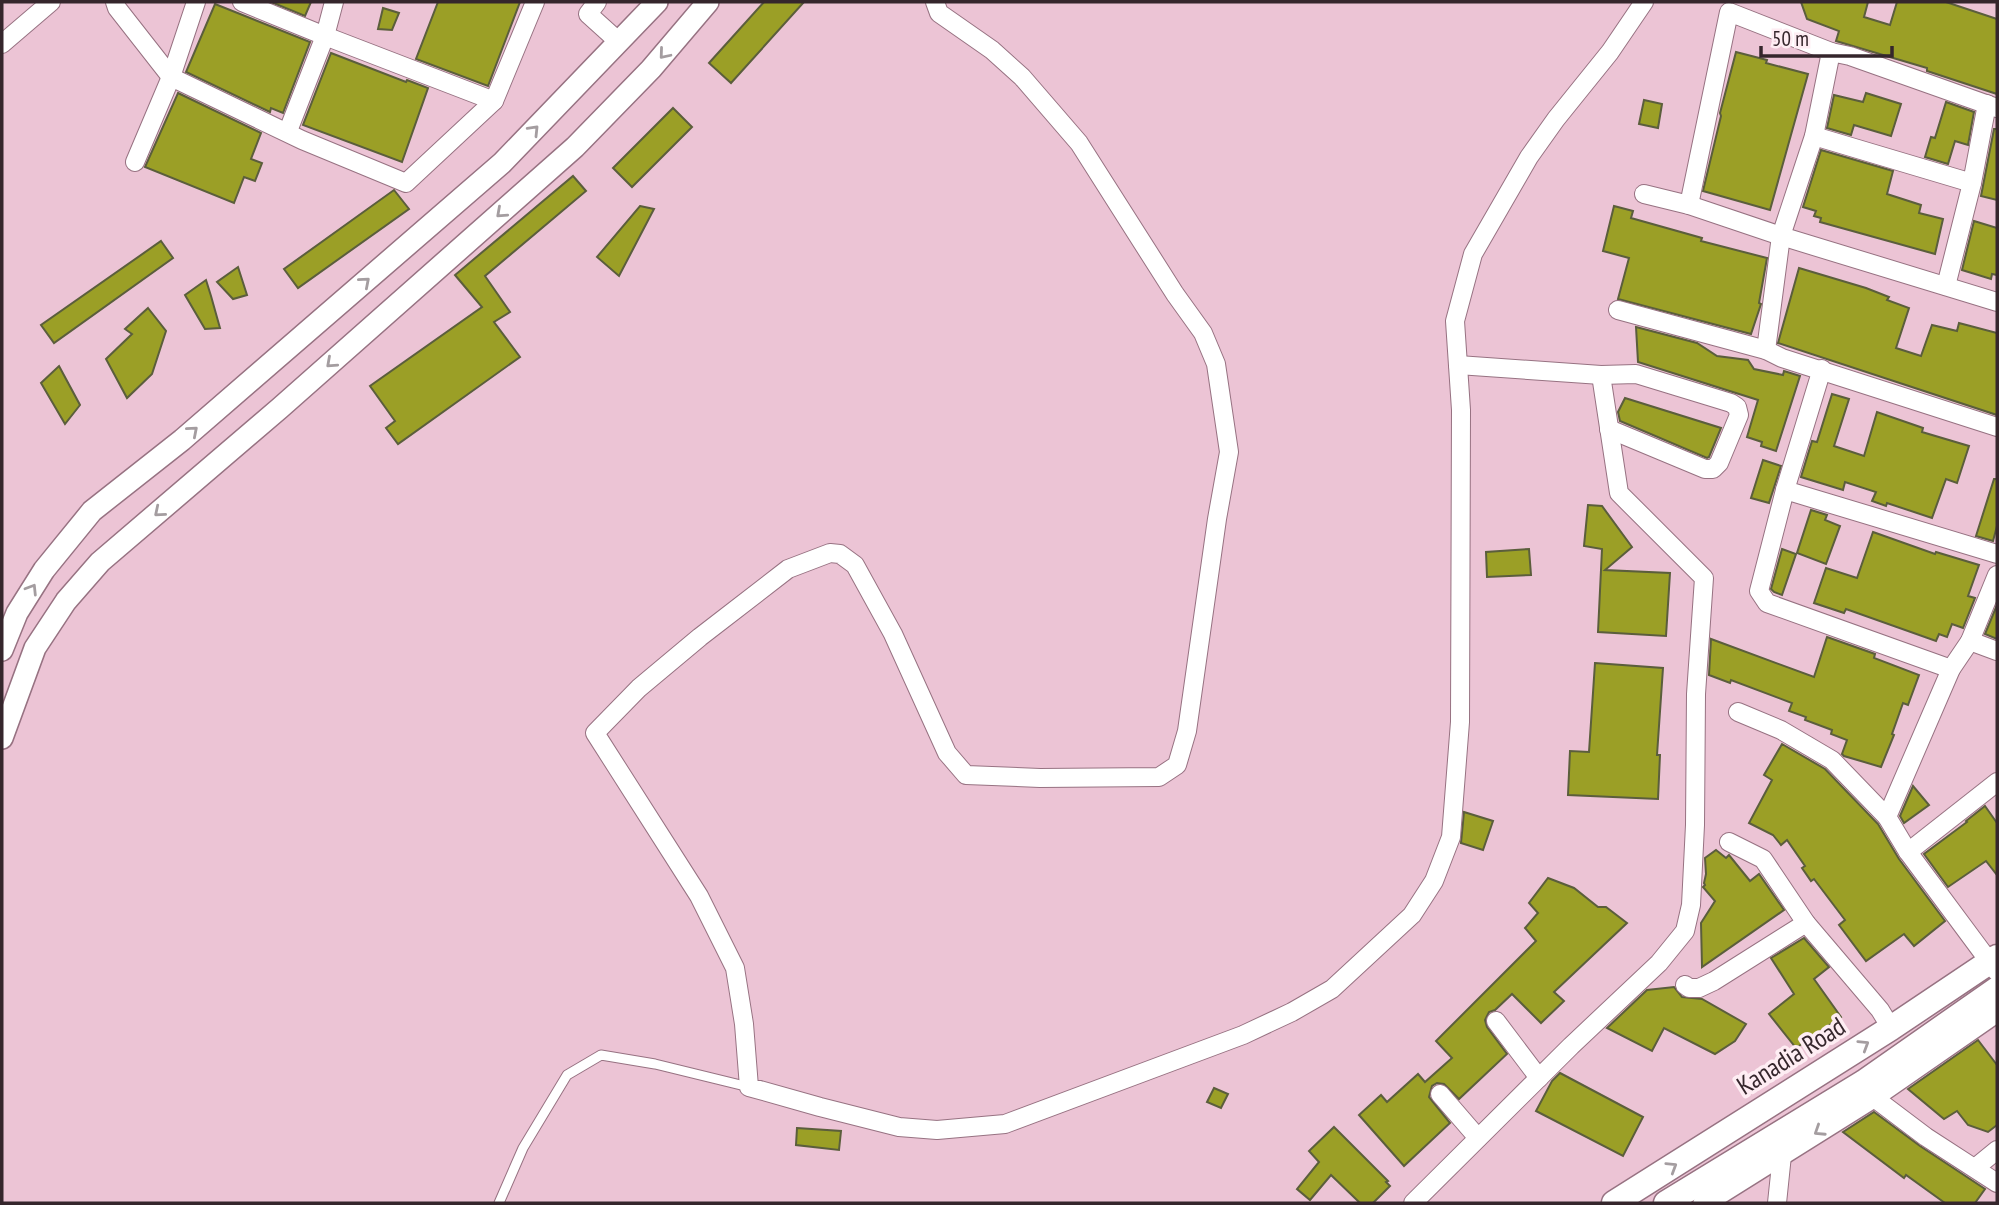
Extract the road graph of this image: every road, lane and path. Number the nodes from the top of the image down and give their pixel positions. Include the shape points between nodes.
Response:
1 (51, 2) edge
2 (115, 2) edge
3 (196, 2) edge
4 (242, 2) edge
5 (334, 2) edge
6 (535, 2) edge
7 (597, 2) edge
8 (657, 2) edge
9 (708, 2) edge
10 (935, 2) edge
11 (1644, 2) edge
12 (325, 36) junction
13 (619, 42) junction
14 (2, 44) edge
15 (1831, 52) junction
16 (171, 77) junction
17 (494, 101) junction
18 (1992, 106) edge
19 (288, 131) junction
20 (1814, 136) junction
21 (135, 162) dead end
22 (1972, 183) junction
23 (1644, 194) dead end
24 (1689, 205) junction
25 (1781, 236) junction
26 (1947, 286) junction
27 (1997, 302) edge
28 (1618, 310) dead end
29 (1766, 349) junction
30 (1458, 365) junction
31 (1822, 369) junction
32 (1601, 375) junction
33 (1997, 426) edge
34 (1609, 429) junction
35 (1785, 490) junction
36 (1997, 554) edge
37 (1997, 575) edge
38 (1970, 640) junction
39 (2, 650) edge
40 (1997, 651) edge
41 (1951, 669) junction
42 (1738, 712) dead end
43 (2, 738) edge
44 (1997, 782) edge
45 (1887, 817) junction
46 (1729, 842) dead end
47 (1908, 852) junction
48 (1806, 923) junction
49 (1995, 963) edge
50 (1685, 985) dead end
51 (1997, 989) edge
52 (1997, 1011) edge
53 (1496, 1021) dead end
54 (1891, 1028) junction
55 (1947, 1036) junction
56 (1539, 1078) junction
57 (749, 1087) junction
58 (1868, 1089) junction
59 (1440, 1094) dead end
60 (1478, 1138) junction
61 (1780, 1145) junction
62 (1997, 1150) edge
63 (1975, 1168) junction
64 (1997, 1183) edge
65 (499, 1203) edge
66 (1413, 1203) edge
67 (1614, 1203) edge
68 (1666, 1203) edge
69 (1704, 1203) edge
70 (1777, 1203) edge

1 - 14 street
2 - 16 street
3 - 16 street
4 - 12 street
5 - 12 street
6 - 17 street
7 - 13 street via 588,14
8 - 13 street
9 -> 43 street via 575,147 100,562 66,601 35,648
10 - 57 street via 940,13 1022,77 1079,144 1203,333 1216,364 1229,452 1187,730 1177,765 1159,776 967,775 947,753 893,634 855,565 830,552 789,569 700,637 639,688 595,733 699,896 735,968
11 - 30 street via 1529,158 1474,254 1455,320
12 - 17 street
12 - 19 street
39 -> 13 street via 17,613 44,570 92,511 182,440 502,163
15 - 18 street
15 - 20 street
15 - 24 street via 1729,12
16 - 19 street
16 - 21 street
17 - 19 street via 406,183
18 - 22 street
20 - 22 street
20 - 25 street
22 - 26 street
23 - 24 street
24 - 25 street
25 - 26 street
25 - 29 street
26 - 27 street
28 - 29 street
29 - 31 street
30 - 32 street
30 - 57 street via 1460,722 1451,837 1433,881 1412,915 1332,989 1292,1012 1243,1035 1005,1124 937,1130 900,1127
31 - 33 street
31 - 35 street
32 - 34 street
32 - 34 street via 1636,374 1731,403 1739,415 1713,469
34 - 56 street via 1619,493 1704,578 1691,905 1685,931 1659,963
35 - 36 street
35 - 41 street via 1759,591 1767,603
37 - 38 street
38 - 40 street
38 - 41 street
41 - 45 street
42 - 45 street via 1781,730 1832,760
44 - 47 street
45 - 47 street
46 - 48 street via 1763,859
47 - 49 street
48 - 50 street via 1714,981 1699,988
48 - 54 street
49 - 54 main road, Kanadia Road
51 - 55 main road
52 - 55 street
53 - 56 street
67 -> 54 main road, Kanadia Road
55 - 58 main road
56 - 60 street
57 - 65 lane via 601,1055 567,1075 523,1148
58 -> 61 main road
58 - 63 street via 1926,1137
59 - 60 street
60 - 66 street
61 - 68 main road
61 - 69 street
61 - 70 street
62 - 63 street
63 - 64 street

